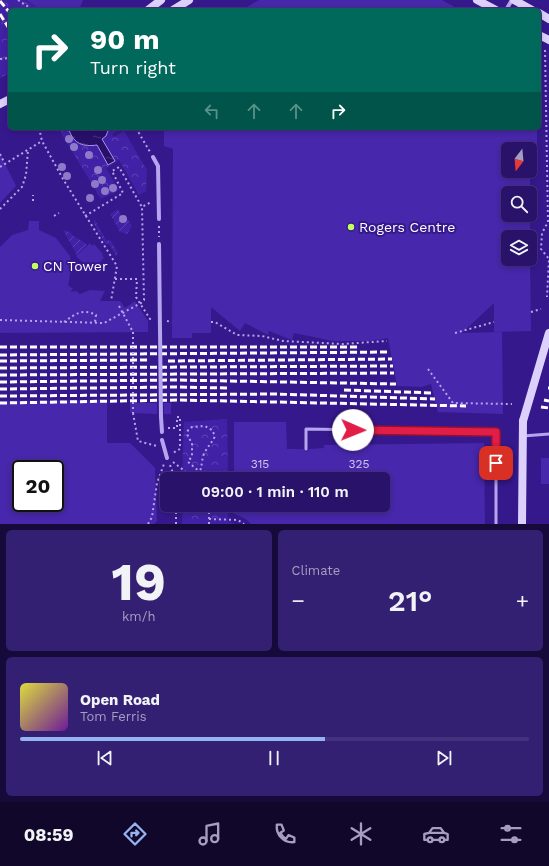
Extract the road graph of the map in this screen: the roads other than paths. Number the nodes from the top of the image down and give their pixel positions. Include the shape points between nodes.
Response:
1 (161, 0) edge
2 (189, 0) edge
3 (477, 0) edge
4 (513, 0) edge
5 (151, 8) edge
6 (176, 8) edge
7 (492, 8) edge
8 (528, 8) edge
9 (153, 157) road end
10 (159, 219) road end
11 (159, 244) road end
12 (549, 332) edge
13 (162, 430) road end
14 (549, 434) edge
15 (522, 436) junction
16 (162, 440) dead end
17 (306, 449) dead end
18 (167, 458) road end
19 (496, 524) edge
20 (522, 524) edge

1 - 5 street
2 - 6 street
3 - 7 street
4 - 8 street
9 - 10 street via 158,166
11 - 13 street, bridge
12 - 15 street, bridge via 523,421
14 - 15 lane
15 - 20 street
16 - 18 street
17 - 19 lane via 306,429 496,432

